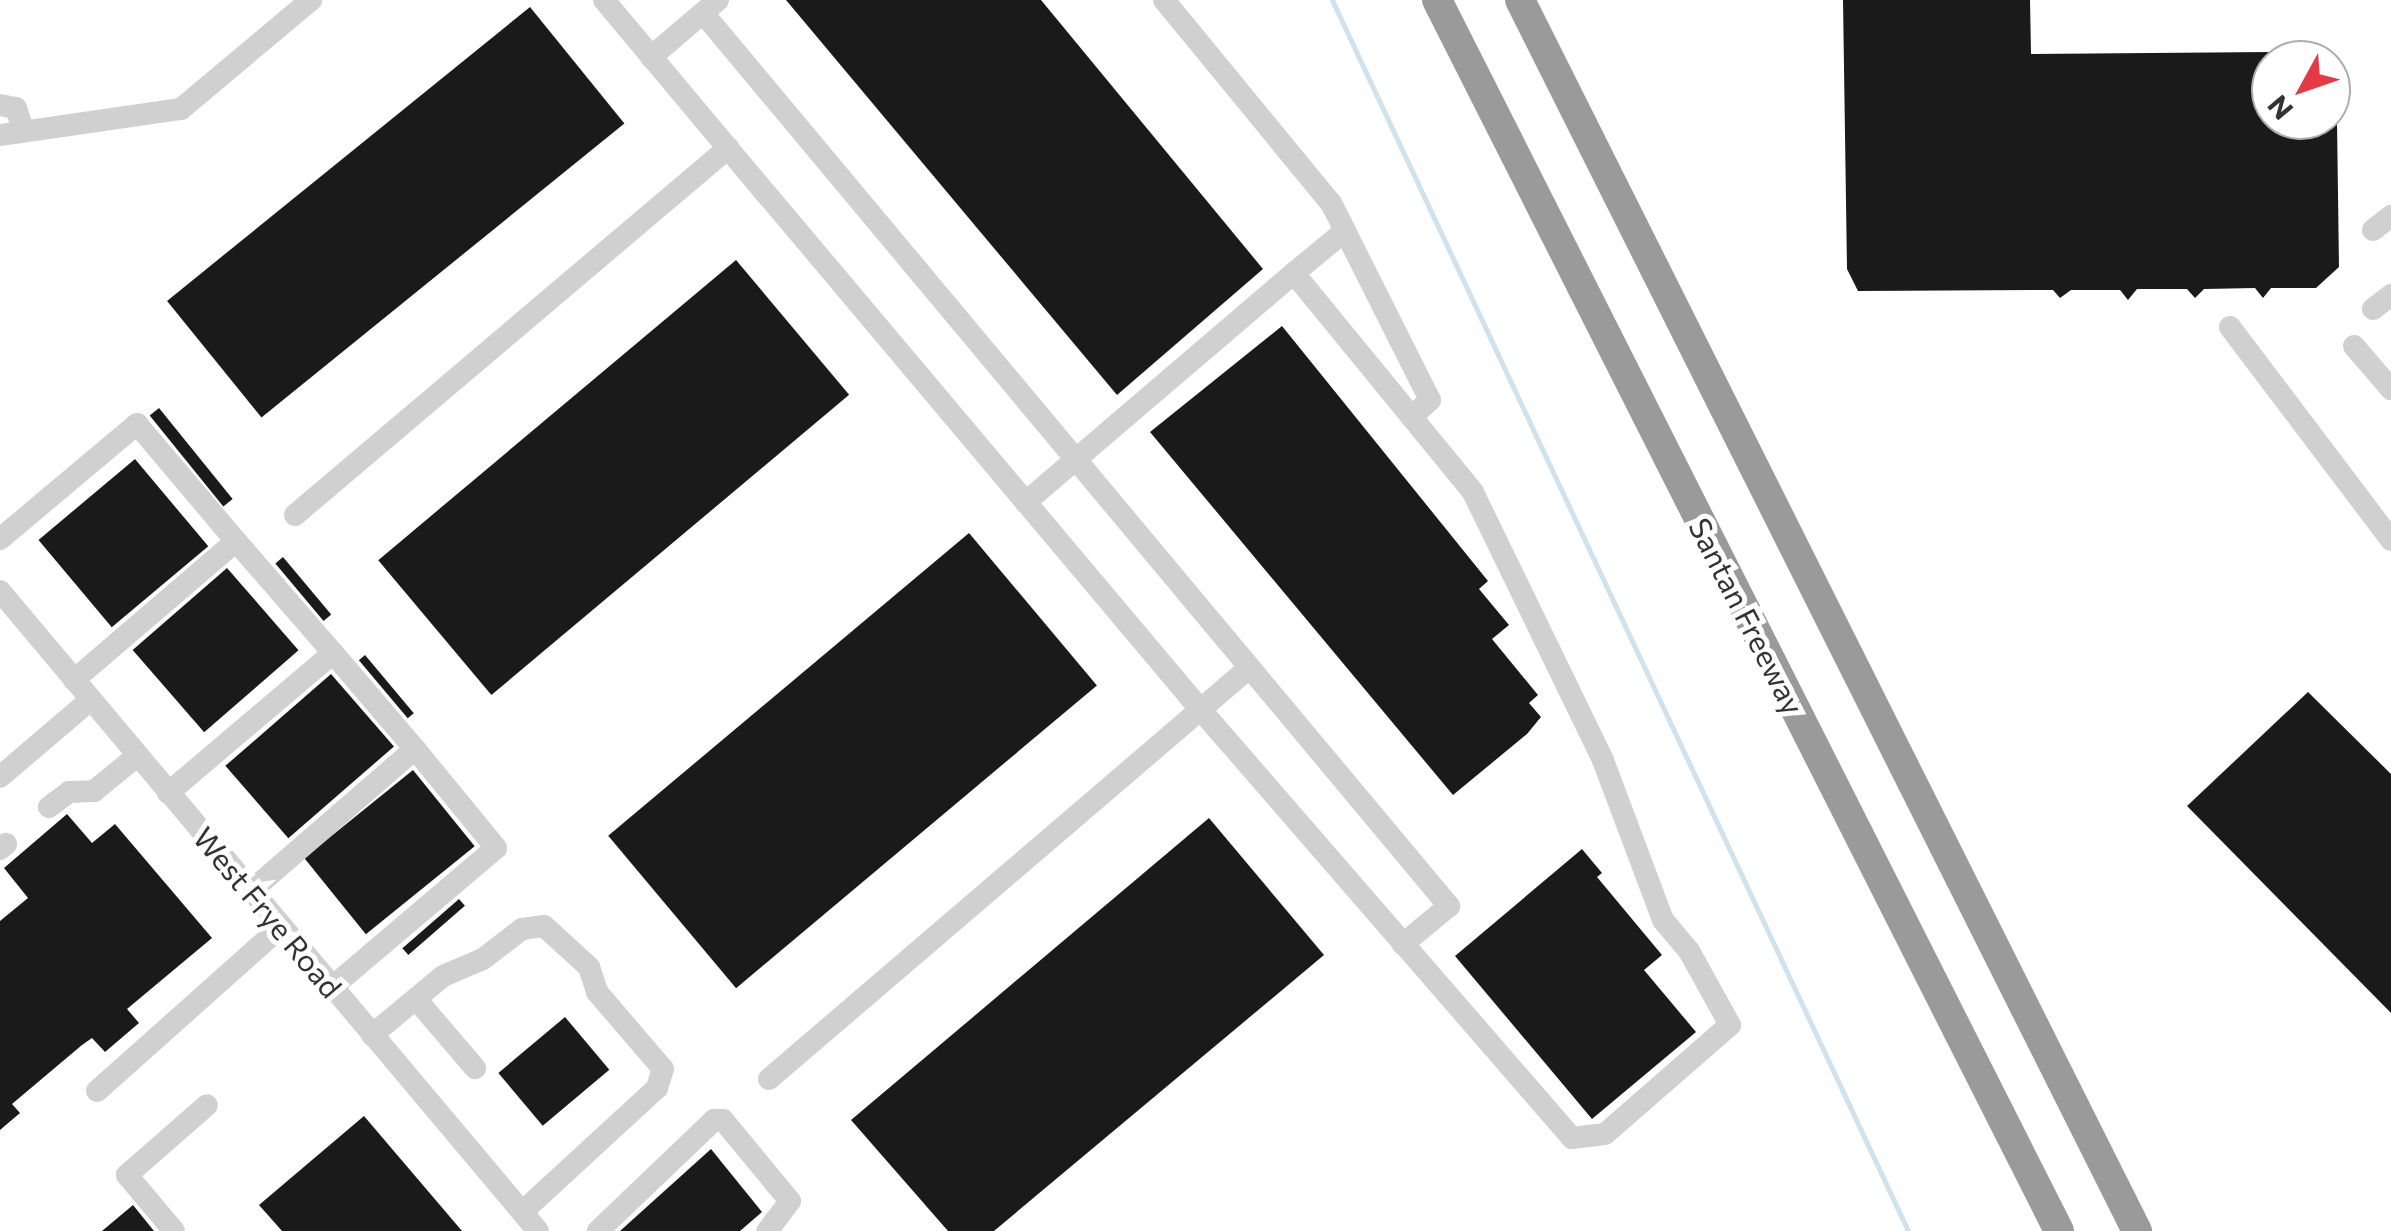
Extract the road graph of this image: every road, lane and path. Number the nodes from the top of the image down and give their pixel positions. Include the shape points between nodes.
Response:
1 (311, 0) edge
2 (604, 0) edge
3 (1164, 0) edge
4 (1437, 0) edge
5 (1520, 0) edge
6 (711, 7) edge
7 (652, 57) junction
8 (0, 106) edge
9 (12, 133) edge
10 (728, 148) junction
11 (1345, 231) junction
12 (1294, 273) junction
13 (2230, 327) dead end
14 (2354, 346) dead end
15 (2391, 389) edge
16 (1412, 418) junction
17 (1074, 460) junction
18 (1026, 502) junction
19 (294, 516) dead end
20 (2387, 526) edge
21 (0, 539) edge
22 (236, 541) junction
23 (0, 592) edge
24 (333, 654) junction
25 (1249, 668) junction
26 (74, 680) junction
27 (90, 700) junction
28 (1200, 709) junction
29 (415, 750) junction
30 (137, 756) junction
31 (0, 777) edge
32 (168, 793) junction
33 (49, 807) dead end
34 (251, 891) junction
35 (282, 927) junction
36 (1403, 944) junction
37 (332, 986) junction
38 (416, 998) junction
39 (372, 1034) junction
40 (475, 1068) dead end
41 (770, 1078) dead end
42 (1985, 1090) junction
43 (97, 1092) dead end
44 (207, 1105) dead end
45 (2103, 1158) junction
46 (522, 1212) junction
47 (174, 1231) edge
48 (538, 1231) edge
49 (598, 1231) edge
50 (767, 1231) edge
51 (2044, 1231) edge
52 (2059, 1231) edge
53 (2137, 1231) edge
54 (2150, 1231) edge

1 - 9 street via 180,109
2 - 7 street
3 - 11 street via 1331,203
4 - 42 highway, Santan Freeway
5 - 45 highway
6 - 7 street
6 - 17 street
7 - 10 street
8 - 9 street via 16,108
10 - 18 street
10 - 19 street
11 - 12 street
11 - 16 street via 1430,400
12 - 16 street
12 - 17 street
13 - 20 street
14 - 15 street
16 - 36 street via 1474,492 1603,760 1663,920 1689,951 1730,1025 1605,1134 1572,1138
17 - 18 street
17 - 25 street
18 - 28 street
21 - 22 street via 137,424
22 - 24 street
22 - 26 street
23 - 26 street, West Frye Road
24 - 29 street
24 - 32 street
25 - 28 street
25 - 36 street via 1449,906
26 - 27 street, West Frye Road
27 - 30 street, West Frye Road
27 - 31 street
28 - 36 street
28 - 41 street
29 - 34 street
29 - 37 street via 496,848
30 - 32 street, West Frye Road
30 - 33 street via 94,791 68,792
32 - 34 street, West Frye Road
34 - 35 street, West Frye Road
35 - 37 street, West Frye Road
35 - 43 street
37 - 39 street, West Frye Road
38 - 39 street
38 - 40 street
38 - 46 street via 522,929 544,926 589,967 597,992 663,1069 657,1088
39 - 46 street, West Frye Road
42 - 51 highway
42 - 52 highway, Santan Freeway
44 - 47 street via 126,1175
45 - 53 highway
45 - 54 highway
46 - 48 street, West Frye Road
49 - 50 street via 714,1120 723,1120 790,1201

